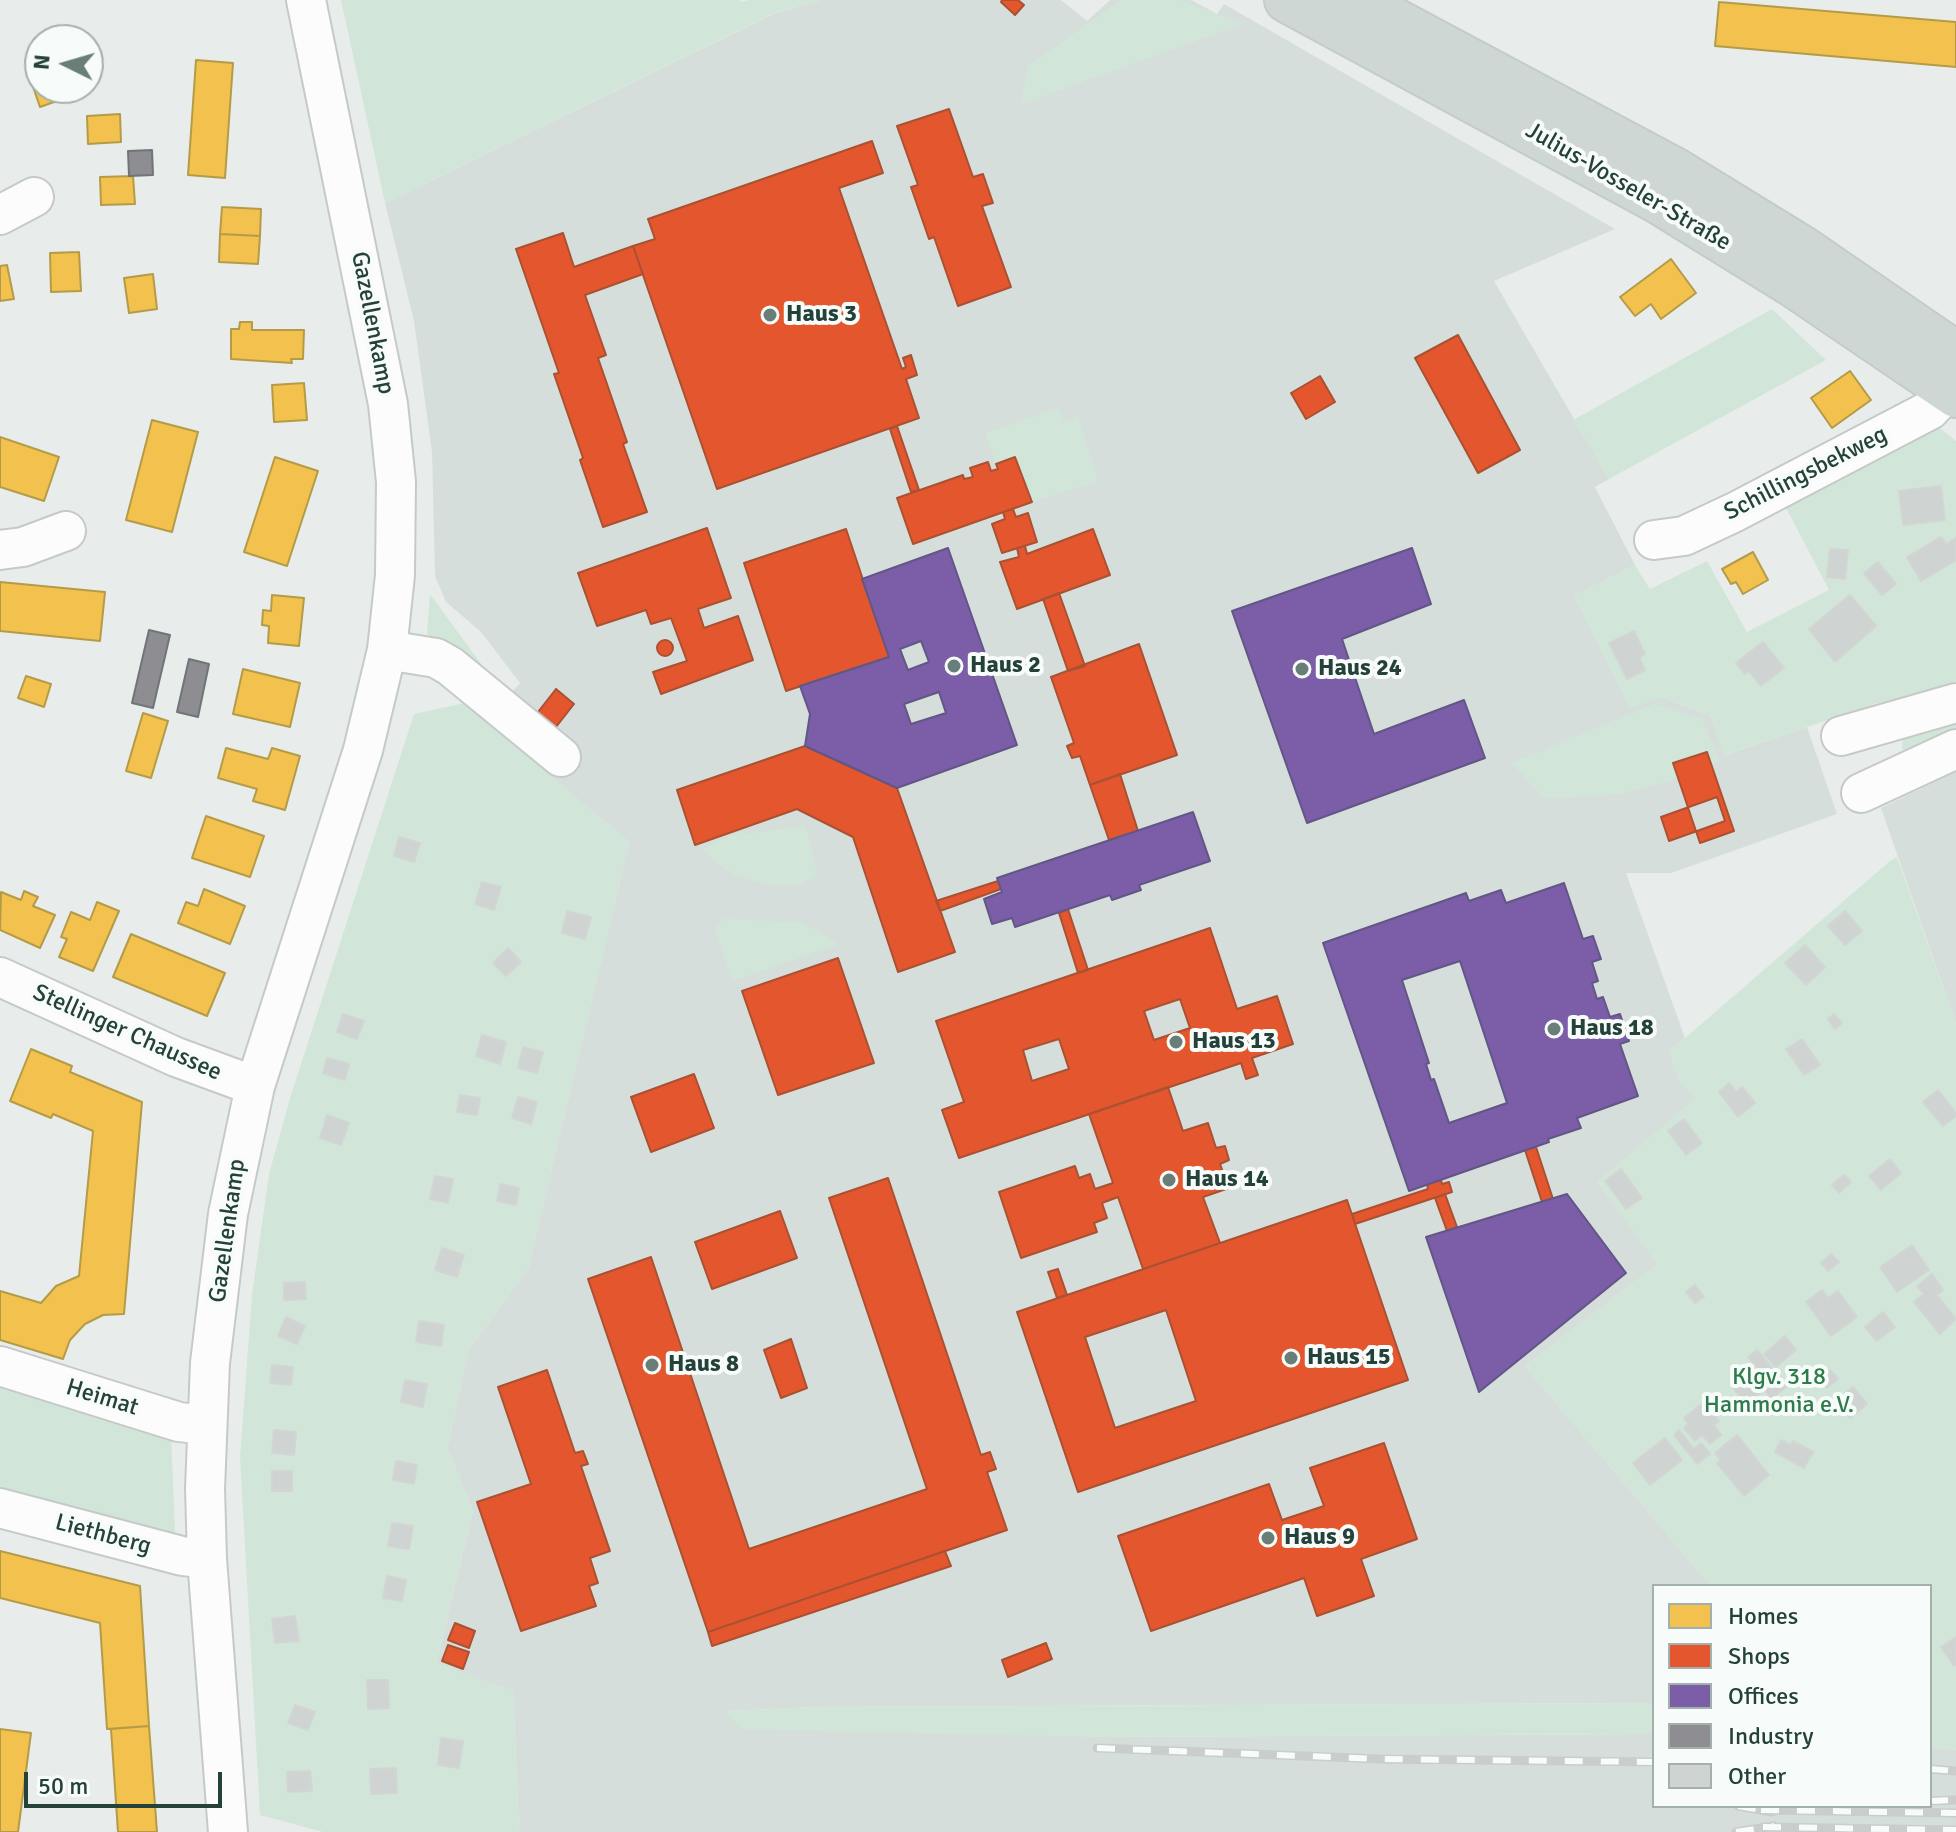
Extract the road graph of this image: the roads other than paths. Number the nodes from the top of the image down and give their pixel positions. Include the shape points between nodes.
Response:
1 (306, 0) edge
2 (1287, 0) edge
3 (1356, 0) edge
4 (34, 197) dead end
5 (0, 215) edge
6 (1954, 379) edge
7 (66, 531) dead end
8 (1654, 540) dead end
9 (0, 550) edge
10 (387, 650) junction
11 (1956, 703) edge
12 (1956, 749) edge
13 (561, 757) dead end
14 (0, 977) edge
15 (255, 1086) junction
16 (0, 1366) edge
17 (206, 1425) junction
18 (0, 1508) edge
19 (207, 1559) junction
20 (228, 1832) edge

1 - 10 street, Gazellenkamp via 388,404 397,531
2 - 6 main road, Julius-Vosseler-Straße via 1660,202
3 - 6 main road, Julius-Vosseler-Straße via 1676,171 1803,249
4 - 5 street
6 - 8 street, Schillingsbekweg via 1930,410 1735,512 1684,536
7 - 9 street
10 - 13 street via 436,658 450,666
10 - 15 street, Gazellenkamp via 363,750
11 - 12 street via 1857,732 1877,786
14 - 15 street, Stellinger Chaussee via 176,1057
15 - 17 street, Gazellenkamp via 228,1214
16 - 17 street, Heimat via 179,1422
17 - 19 street, Gazellenkamp
18 - 19 street, Liethberg
19 - 20 street, Gazellenkamp

